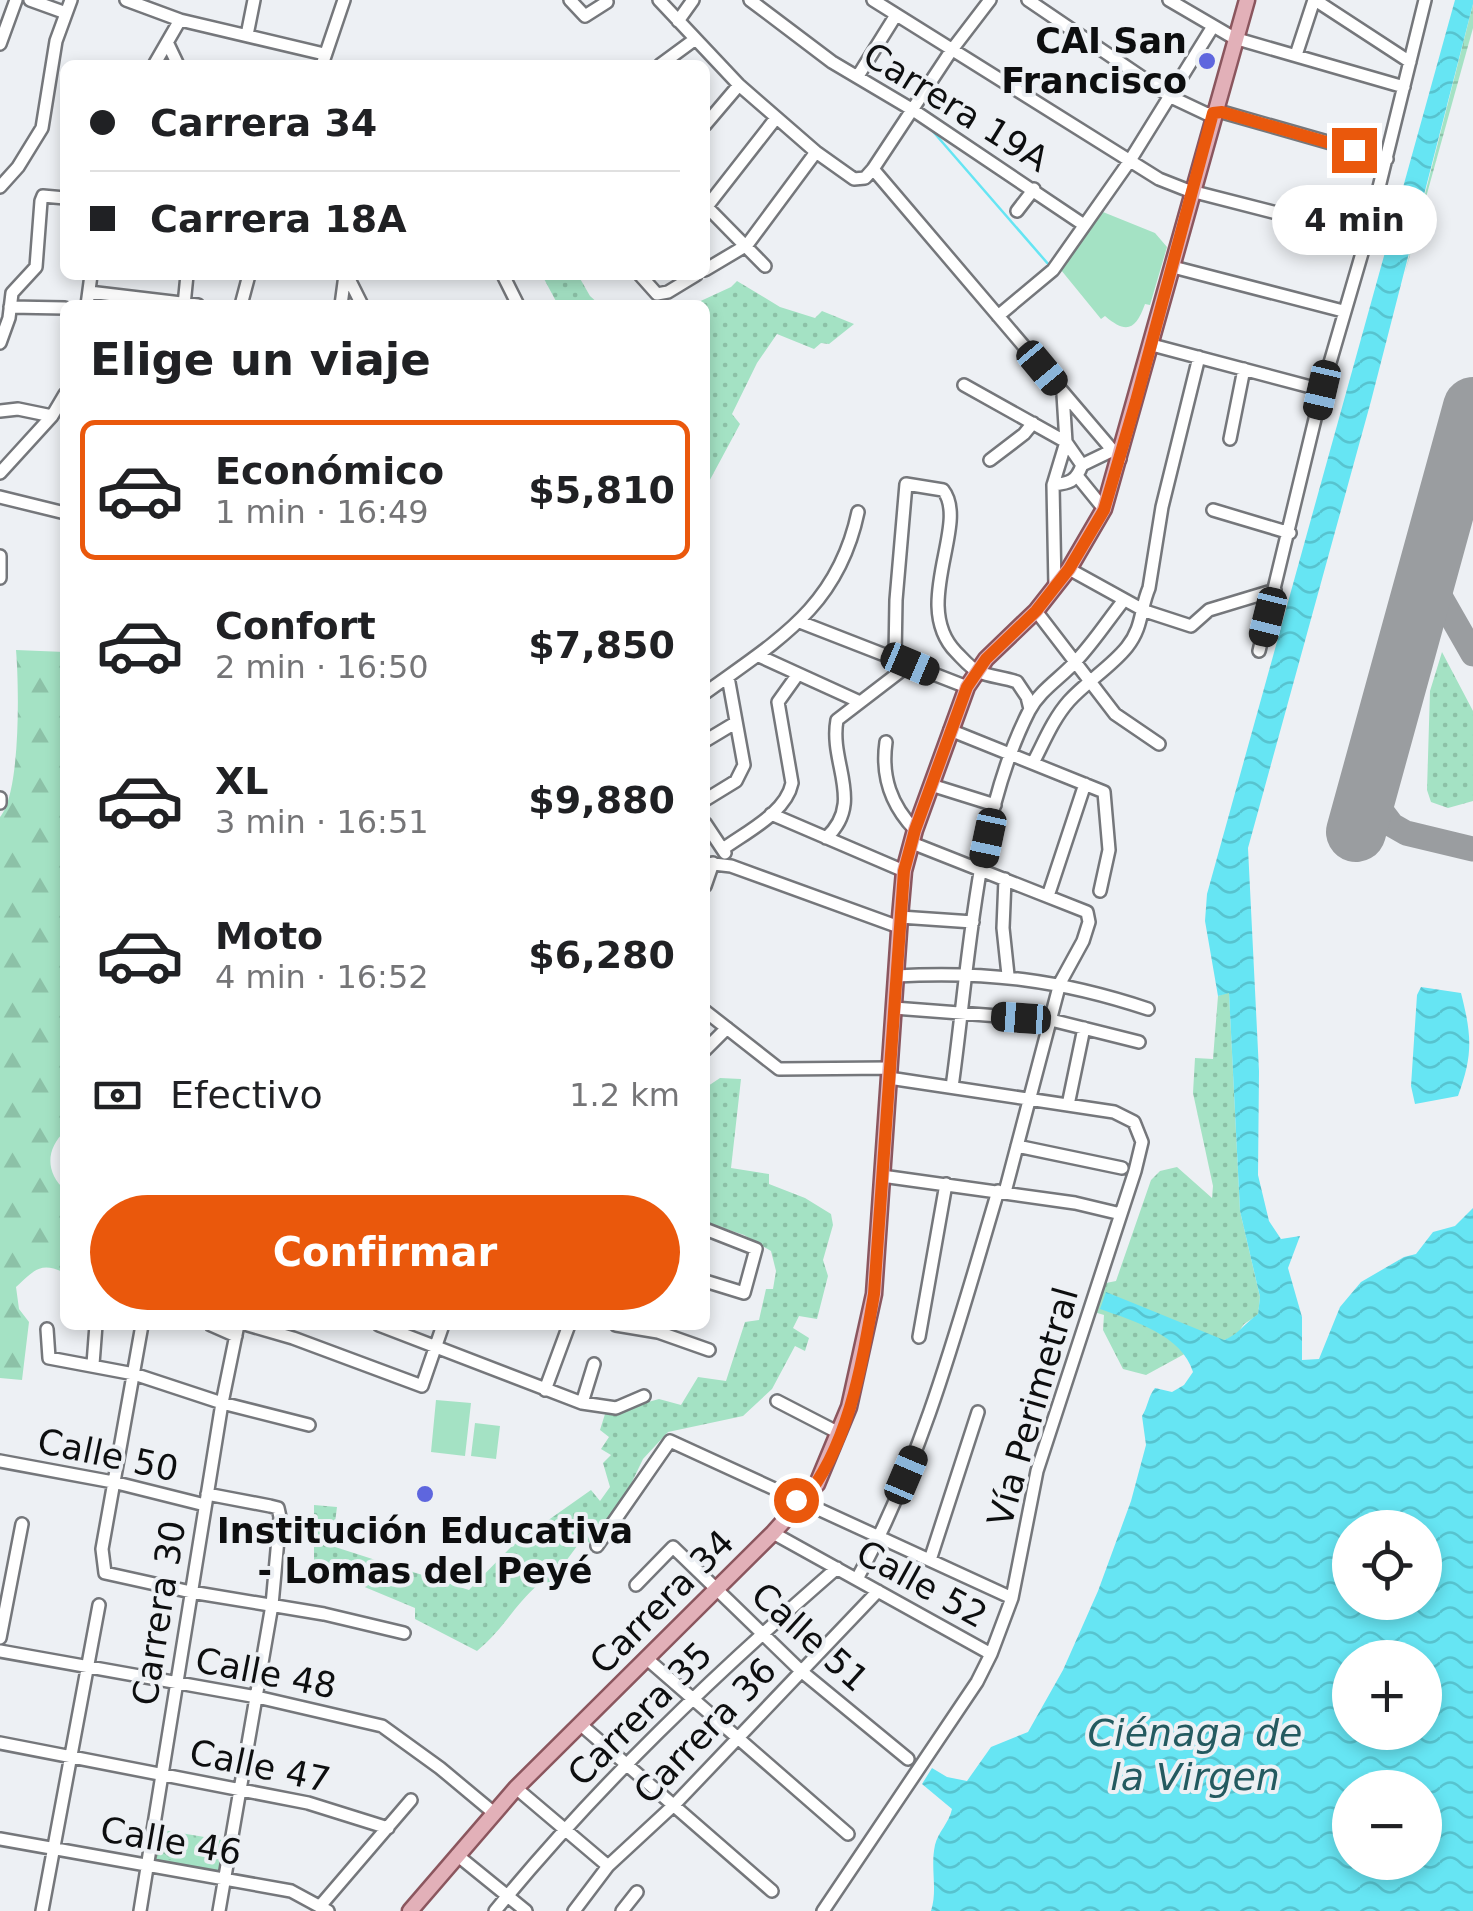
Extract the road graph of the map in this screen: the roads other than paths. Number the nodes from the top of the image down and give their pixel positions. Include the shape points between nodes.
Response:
1 (16, 0) edge
2 (30, 0) edge
3 (126, 0) edge
4 (254, 0) edge
5 (344, 0) edge
6 (570, 0) edge
7 (659, 0) edge
8 (693, 0) edge
9 (750, 0) edge
10 (990, 0) edge
11 (1028, 0) edge
12 (1169, 0) edge
13 (1247, 0) edge
14 (1315, 0) edge
15 (1425, 0) edge
16 (606, 2) edge
17 (881, 2) edge
18 (68, 6) edge
19 (896, 15) junction
20 (180, 20) junction
21 (678, 21) junction
22 (1212, 28) junction
23 (247, 35) junction
24 (1234, 38) junction
25 (694, 40) junction
26 (0, 44) edge
27 (168, 44) junction
28 (951, 52) junction
29 (1296, 55) junction
30 (157, 60) edge
31 (176, 60) edge
32 (323, 60) edge
33 (667, 60) edge
34 (1410, 62) junction
35 (858, 76) junction
36 (739, 85) junction
37 (1404, 87) junction
38 (1172, 96) junction
39 (914, 110) junction
40 (1213, 113) junction
41 (776, 118) junction
42 (710, 119) edge
43 (816, 152) junction
44 (1387, 159) junction
45 (1129, 162) junction
46 (874, 168) junction
47 (0, 187) edge
48 (1034, 189) junction
49 (1192, 192) junction
50 (60, 198) edge
51 (710, 198) edge
52 (710, 205) edge
53 (1017, 211) dead end
54 (1084, 225) junction
55 (1367, 236) junction
56 (747, 245) junction
57 (764, 266) dead end
58 (710, 267) edge
59 (1173, 267) junction
60 (644, 280) edge
61 (688, 280) edge
62 (88, 298) edge
63 (137, 300) edge
64 (10, 307) junction
65 (60, 308) edge
66 (1343, 311) junction
67 (998, 316) junction
68 (0, 343) edge
69 (1152, 344) junction
70 (1199, 357) junction
71 (1244, 370) junction
72 (964, 385) dead end
73 (1322, 390) junction
74 (1064, 394) junction
75 (60, 402) edge
76 (0, 411) edge
77 (52, 416) junction
78 (1033, 423) junction
79 (1230, 438) dead end
80 (1066, 442) junction
81 (1116, 455) junction
82 (990, 460) dead end
83 (1080, 472) junction
84 (0, 474) edge
85 (1053, 485) junction
86 (0, 497) edge
87 (1104, 510) junction
88 (1213, 510) dead end
89 (60, 512) edge
90 (858, 512) dead end
91 (1290, 533) junction
92 (0, 556) edge
93 (1069, 569) junction
94 (0, 578) edge
95 (1055, 587) junction
96 (1275, 590) junction
97 (1124, 600) junction
98 (1036, 611) junction
99 (1144, 611) junction
100 (800, 622) junction
101 (1260, 651) dead end
102 (759, 656) junction
103 (895, 657) junction
104 (1076, 661) junction
105 (910, 664) junction
106 (976, 672) junction
107 (798, 674) junction
108 (728, 677) junction
109 (1089, 683) junction
110 (967, 687) junction
111 (710, 690) edge
112 (860, 702) junction
113 (1030, 708) junction
114 (735, 723) junction
115 (950, 730) junction
116 (710, 738) edge
117 (886, 742) dead end
118 (1159, 744) dead end
119 (1012, 754) junction
120 (1033, 763) junction
121 (1085, 784) junction
122 (931, 785) junction
123 (710, 797) edge
124 (995, 805) junction
125 (771, 814) junction
126 (710, 830) edge
127 (913, 836) junction
128 (826, 838) junction
129 (723, 849) junction
130 (710, 863) edge
131 (732, 866) junction
132 (982, 870) junction
133 (904, 871) junction
134 (1005, 879) junction
135 (1100, 891) dead end
136 (1048, 896) junction
137 (899, 922) junction
138 (973, 922) junction
139 (968, 973) junction
140 (896, 976) junction
141 (1008, 976) junction
142 (1060, 984) junction
143 (894, 1008) junction
144 (1148, 1009) dead end
145 (962, 1014) junction
146 (710, 1015) edge
147 (1050, 1020) junction
148 (727, 1028) junction
149 (1084, 1028) junction
150 (1139, 1042) dead end
151 (710, 1045) edge
152 (889, 1073) junction
153 (952, 1087) junction
154 (1029, 1098) junction
155 (1068, 1104) junction
156 (1016, 1146) junction
157 (1122, 1168) dead end
158 (882, 1176) junction
159 (946, 1184) junction
160 (1002, 1191) junction
161 (1121, 1214) junction
162 (710, 1231) edge
163 (710, 1283) edge
164 (47, 1329) dead end
165 (96, 1330) edge
166 (141, 1330) edge
167 (237, 1330) edge
168 (265, 1330) edge
169 (390, 1330) edge
170 (441, 1330) edge
171 (567, 1330) edge
172 (646, 1330) edge
173 (919, 1338) dead end
174 (434, 1349) junction
175 (709, 1350) dead end
176 (93, 1364) junction
177 (594, 1364) dead end
178 (134, 1374) junction
179 (545, 1390) junction
180 (644, 1396) dead end
181 (777, 1402) dead end
182 (222, 1403) junction
183 (582, 1403) junction
184 (978, 1412) dead end
185 (309, 1424) dead end
186 (840, 1433) junction
187 (0, 1461) edge
188 (113, 1482) junction
189 (206, 1499) junction
190 (802, 1502) junction
191 (22, 1524) dead end
192 (774, 1533) junction
193 (880, 1538) junction
194 (597, 1546) dead end
195 (930, 1560) junction
196 (837, 1568) junction
197 (857, 1580) junction
198 (636, 1585) dead end
199 (717, 1589) junction
200 (878, 1591) junction
201 (191, 1592) junction
202 (1012, 1598) junction
203 (99, 1605) dead end
204 (272, 1605) junction
205 (764, 1632) junction
206 (404, 1634) dead end
207 (0, 1638) edge
208 (0, 1651) edge
209 (992, 1654) junction
210 (646, 1658) junction
211 (86, 1666) junction
212 (801, 1672) junction
213 (176, 1682) junction
214 (258, 1698) junction
215 (692, 1699) junction
216 (580, 1724) junction
217 (738, 1739) junction
218 (0, 1742) edge
219 (70, 1754) junction
220 (908, 1758) dead end
221 (628, 1763) junction
222 (161, 1772) junction
223 (242, 1788) junction
224 (516, 1788) junction
225 (411, 1800) dead end
226 (675, 1804) junction
227 (494, 1813) junction
228 (388, 1828) junction
229 (564, 1828) junction
230 (848, 1834) dead end
231 (0, 1838) edge
232 (52, 1849) junction
233 (458, 1856) junction
234 (146, 1865) junction
235 (608, 1866) junction
236 (226, 1877) junction
237 (637, 1892) dead end
238 (772, 1892) dead end
239 (506, 1896) junction
240 (324, 1908) edge
241 (42, 1911) edge
242 (140, 1911) edge
243 (219, 1911) edge
244 (410, 1911) edge
245 (495, 1911) edge
246 (526, 1911) edge
247 (574, 1911) edge
248 (622, 1911) edge
249 (823, 1911) edge

1 - 26 street
2 - 18 street
3 - 20 street
4 - 23 street
5 - 32 street
6 - 16 street via 585,16
7 - 21 street
8 - 21 street
9 - 35 street, Carrera 19A
10 - 28 street
11 - 38 street
12 - 22 street
13 - 24 main road, Carrera 34
14 - 29 street
14 - 34 street
15 - 34 street
17 - 19 street
18 - 47 street via 42,128
19 - 28 street
19 - 35 street
20 - 23 street
20 - 27 street
21 - 25 street
22 - 24 street
22 - 38 street
23 - 32 street
24 - 29 street
24 - 40 main road, Carrera 34
25 - 33 street
25 - 36 street
27 - 30 street
27 - 31 street
28 - 39 street
28 - 45 street
29 - 37 street
34 - 37 street
35 - 39 street, Carrera 19A
36 - 41 street
36 - 42 street
37 - 44 street
38 - 40 street
38 - 45 street
39 - 46 street
39 - 48 street, Carrera 19A
40 - 44 street
40 - 49 main road, Carrera 34
41 - 43 street
41 - 51 street
43 - 46 street via 854,179
43 - 56 street
44 - 55 street
45 - 49 street
45 - 54 street
46 - 67 street
48 - 53 street
48 - 54 street, Carrera 19A
49 - 55 street
49 - 59 main road, Carrera 34
50 - 64 street via 43,196 36,266 12,293
52 - 56 street
54 - 67 street via 1054,270
55 - 66 street
56 - 57 street
56 - 58 street
59 - 66 street
59 - 69 main road, Carrera 34
60 - 61 street via 657,294
62 - 63 street
64 - 65 street
64 - 68 street
66 - 73 street
67 - 74 street
69 - 70 street
69 - 81 main road, Carrera 34
70 - 71 street
70 - 99 street
71 - 73 street
71 - 79 street
72 - 78 street
73 - 91 street
74 - 80 street
74 - 81 street
75 - 77 street
76 - 77 street
77 - 84 street
78 - 80 street
78 - 82 street
80 - 83 street
80 - 85 street
81 - 83 street
81 - 87 main road, Carrera 34
83 - 85 street via 1070,484
83 - 87 street
85 - 95 street
86 - 89 street
87 - 93 main road, Carrera 34
88 - 91 street
90 - 100 street via 840,571
91 - 96 street
92 - 94 street
93 - 95 main road, Carrera 34
93 - 97 street
95 - 98 main road, Carrera 34
96 - 99 street via 1209,610 1191,626
96 - 101 street
97 - 99 street
97 - 104 street
98 - 104 street
98 - 106 main road, Carrera 34
99 - 109 street via 1127,646
100 - 102 street
100 - 103 street
102 - 107 street
102 - 108 street
103 - 105 street
103 - 106 street via 906,484 947,493 950,528 938,595 942,634
104 - 109 street
104 - 113 street
105 - 110 street
105 - 112 street
106 - 110 main road, Carrera 34
106 - 113 street via 1017,682
107 - 112 street
107 - 125 street via 778,702 792,783
108 - 111 street
108 - 114 street
109 - 118 street via 1115,714
109 - 120 street via 1061,712
110 - 115 main road, Carrera 34
112 - 128 street via 835,726 846,811
113 - 119 street
114 - 116 street
114 - 123 street via 741,774
115 - 119 street
115 - 122 main road, Carrera 34
117 - 127 street via 893,804
119 - 120 street
119 - 124 street
120 - 121 street
121 - 135 street via 1104,795 1108,850
121 - 136 street
122 - 124 street
122 - 127 main road, Carrera 34
124 - 132 street
125 - 128 street
125 - 129 street
126 - 129 street
127 - 132 street
127 - 133 main road, Carrera 34
128 - 133 street
129 - 131 street
130 - 131 street
131 - 137 street
132 - 134 street
132 - 138 street
133 - 137 main road, Carrera 34
134 - 136 street
134 - 141 street
136 - 142 street via 1087,912 1089,922
137 - 138 street
137 - 140 main road, Carrera 34
138 - 139 street
139 - 140 street
139 - 141 street
139 - 145 street
140 - 143 main road, Carrera 34
141 - 142 street
142 - 144 street
142 - 147 street
143 - 145 street
143 - 152 main road, Carrera 34
145 - 147 street
145 - 153 street
146 - 148 street, Vía Perimetral
147 - 149 street
147 - 154 street
148 - 151 street
148 - 152 street, Vía Perimetral via 786,1071
149 - 150 street
149 - 155 street
152 - 153 street, Vía Perimetral
152 - 158 main road, Carrera 34
153 - 154 street, Vía Perimetral
154 - 155 street, Vía Perimetral
154 - 156 street
155 - 161 street, Vía Perimetral via 1125,1116 1140,1131 1140,1157
156 - 157 street
156 - 160 street
158 - 159 street
158 - 186 main road, Carrera 34 via 874,1294
159 - 160 street
159 - 173 street
160 - 161 street
160 - 193 street via 919,1444
161 - 202 street, Vía Perimetral via 1037,1471
162 - 163 street via 756,1249 744,1293
164 - 176 street via 49,1358
165 - 176 street
166 - 178 street
167 - 182 street, Carrera 30
168 - 174 street via 418,1386
169 - 174 street
170 - 174 street
171 - 179 street
172 - 175 street
174 - 179 street
176 - 178 street
177 - 183 street
178 - 182 street
178 - 188 street
179 - 183 street
180 - 183 street via 616,1408
181 - 186 street
182 - 185 street
182 - 189 street, Carrera 30
184 - 195 street
186 - 190 main road, Carrera 34
187 - 188 street, Calle 50
188 - 189 street, Calle 50
188 - 201 street via 102,1549 105,1572
189 - 201 street, Carrera 30
189 - 204 street, Calle 50 via 278,1508
190 - 192 main road, Carrera 34
190 - 193 street
190 - 194 street via 670,1441
191 - 207 street
192 - 196 street, Calle 52
192 - 199 main road, Carrera 34
193 - 195 street
193 - 197 street
195 - 202 street
196 - 197 street, Calle 52
196 - 205 street, Carrera 35
197 - 200 street, Calle 52
198 - 199 street, Calle 51 via 673,1547
199 - 205 street, Calle 51
199 - 210 main road, Carrera 34
200 - 209 street, Calle 52
200 - 212 street, Carrera 36
201 - 204 street
201 - 213 street, Carrera 30
202 - 209 street, Vía Perimetral
203 - 211 street
204 - 206 street
204 - 214 street
205 - 212 street, Calle 51
205 - 215 street, Carrera 35
208 - 211 street, Calle 48
209 - 249 street, Vía Perimetral
210 - 215 street
210 - 216 main road, Carrera 34
211 - 213 street, Calle 48
211 - 219 street
212 - 217 street, Carrera 36
212 - 220 street, Calle 51
213 - 214 street, Calle 48
213 - 222 street, Carrera 30
214 - 223 street
214 - 227 street, Calle 48 via 382,1726
215 - 217 street
215 - 221 street, Carrera 35
216 - 221 street
216 - 224 main road, Carrera 34
217 - 226 street, Carrera 36
217 - 230 street
218 - 219 street, Calle 47
219 - 222 street, Calle 47
219 - 232 street
221 - 226 street
221 - 229 street, Carrera 35
222 - 223 street, Calle 47
222 - 234 street, Carrera 30
223 - 228 street, Calle 47
223 - 236 street
224 - 227 main road, Carrera 34
224 - 229 street
225 - 228 street
226 - 235 street, Carrera 36
226 - 238 street
227 - 233 main road, Carrera 34
228 - 240 street
229 - 235 street
229 - 239 street, Carrera 35
231 - 232 street, Calle 46
232 - 234 street, Calle 46
232 - 241 street
233 - 239 street
233 - 244 main road, Carrera 34
234 - 236 street, Calle 46
234 - 242 street, Carrera 30
235 - 247 street, Carrera 36
236 - 240 street, Calle 46 via 290,1891
236 - 243 street
237 - 248 street
239 - 245 street, Carrera 35
239 - 246 street

